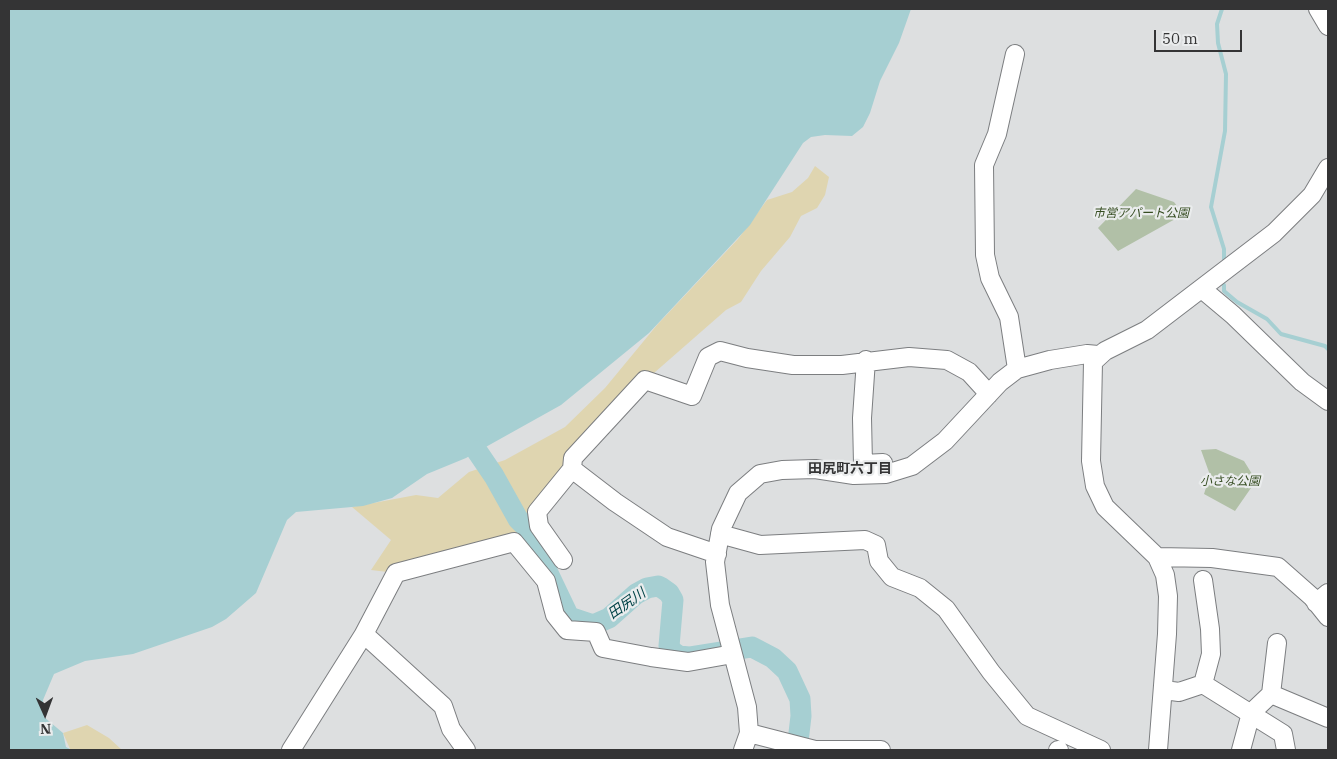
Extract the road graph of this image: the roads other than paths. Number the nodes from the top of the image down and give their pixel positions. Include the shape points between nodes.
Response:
1 (1318, 9) edge
2 (1328, 26) edge
3 (1015, 54) dead end
4 (1327, 172) edge
5 (1202, 289) junction
6 (1098, 355) junction
7 (866, 360) junction
8 (1017, 369) junction
9 (990, 394) junction
10 (1328, 401) edge
11 (912, 466) junction
12 (572, 470) junction
13 (720, 534) junction
14 (717, 554) junction
15 (1157, 557) junction
16 (563, 560) dead end
17 (1203, 580) dead end
18 (1322, 598) edge
19 (1328, 617) edge
20 (364, 634) junction
21 (1277, 642) dead end
22 (732, 648) junction
23 (1203, 684) junction
24 (1164, 690) junction
25 (1271, 694) junction
26 (1251, 713) junction
27 (1328, 718) edge
28 (749, 733) junction
29 (291, 750) edge
30 (466, 750) edge
31 (743, 750) edge
32 (881, 750) edge
33 (1101, 750) edge
34 (1158, 750) edge
35 (1241, 750) edge
36 (1286, 750) edge

1 - 2 street
3 - 8 street via 997,134 984,165 985,255 990,278 1009,317
4 - 5 street via 1312,196 1274,233
5 - 6 street via 1147,330
5 - 10 street via 1302,382
6 - 8 street via 1050,360
6 - 15 street via 1092,370 1091,461 1094,486 1105,507
7 - 9 street via 909,357 947,360 969,372
7 - 11 street via 863,464 902,461
7 - 12 street via 842,365 793,365 720,351 708,357 692,396 645,380 573,458
8 - 9 street
9 - 11 street via 945,441
11 - 13 street via 886,474 854,475 815,469 760,474 738,493
12 - 14 street via 667,537
12 - 16 street via 537,512 540,526
13 - 14 street
13 - 33 street via 760,545 865,540 876,545 880,561 892,577 920,588 946,608 1027,716
14 - 22 street via 720,605
15 - 18 street via 1212,558 1278,567
15 - 24 street via 1168,596
17 - 23 street via 1211,654
18 - 19 street
20 - 22 street via 396,573 514,542 546,581 555,615 567,630 596,632 603,648 688,662
20 - 29 street
20 - 30 street via 443,706 451,729
21 - 25 street
22 - 28 street via 747,707
23 - 24 street via 1179,692
23 - 26 street
24 - 34 street
25 - 26 street
25 - 27 street
26 - 35 street
26 - 36 street via 1283,734
28 - 31 street
28 - 32 street via 815,750

